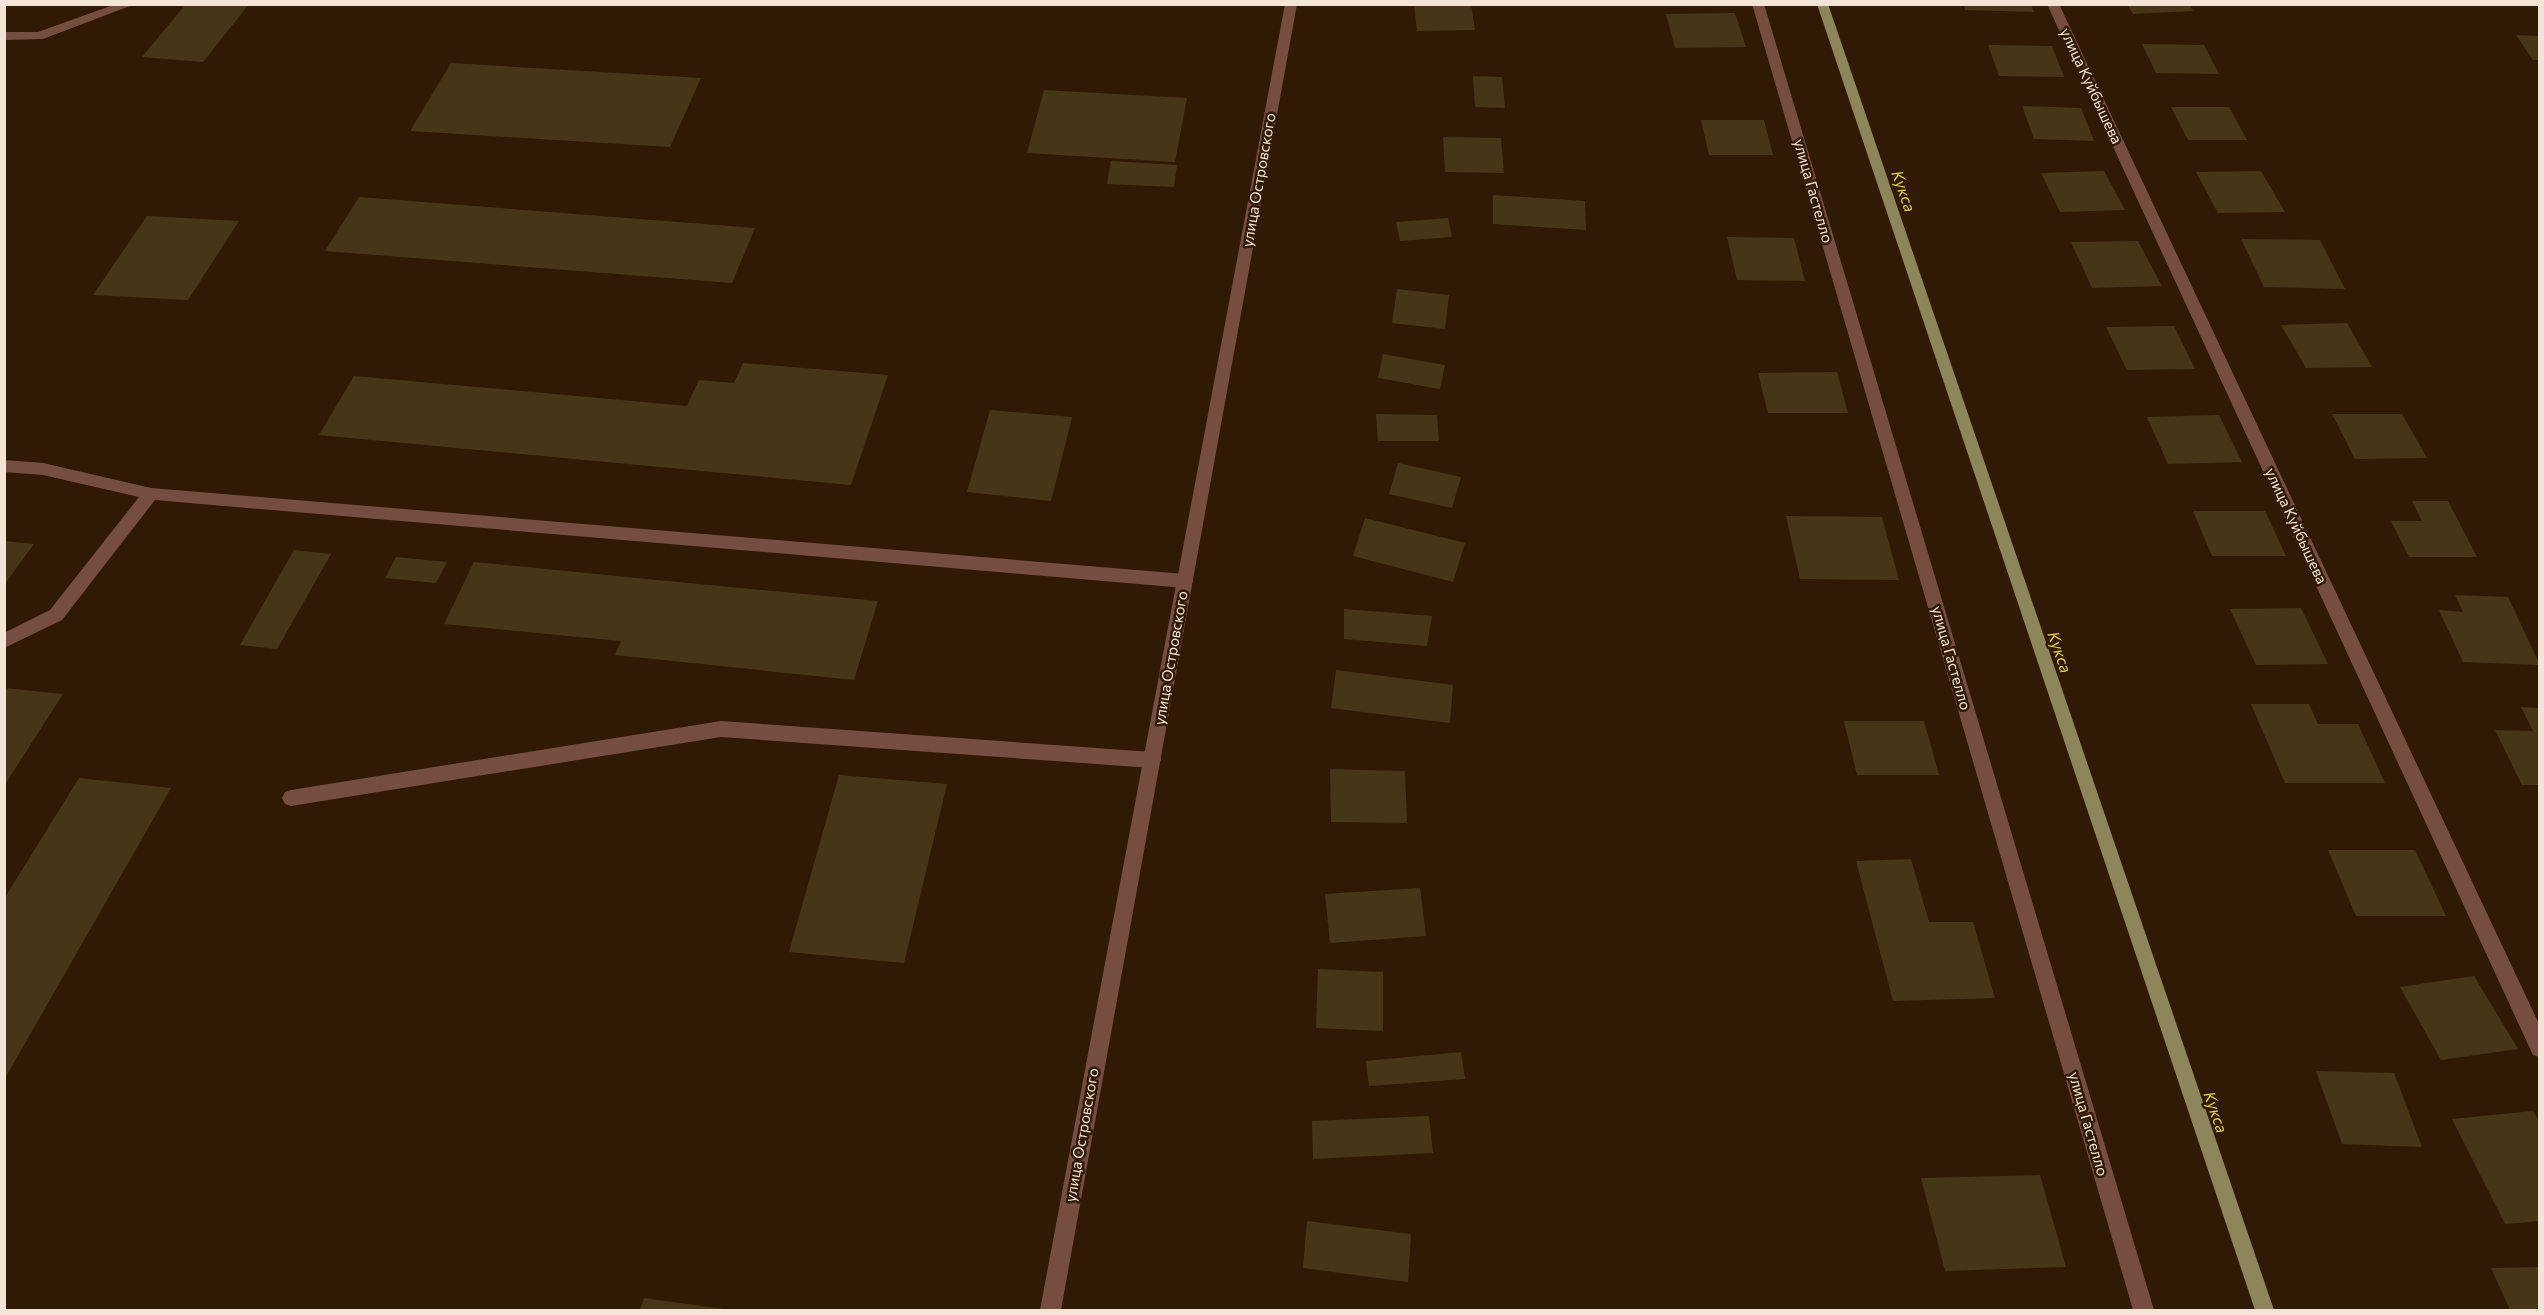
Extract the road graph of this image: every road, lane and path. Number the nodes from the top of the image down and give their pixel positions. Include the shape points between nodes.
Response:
1 (129, 4) edge
2 (1291, 4) edge
3 (1758, 4) edge
4 (2053, 4) edge
5 (4, 36) edge
6 (4, 466) edge
7 (151, 494) junction
8 (1185, 581) junction
9 (4, 641) edge
10 (1152, 760) junction
11 (291, 798) dead end
12 (2540, 1048) edge
13 (1050, 1311) edge
14 (2144, 1311) edge

1 - 5 street via 39,36
2 - 8 street, улица Островского
3 - 14 street, улица Гастелло
4 - 12 street, улица Куйбышева
6 - 7 street via 43,468
7 - 8 street
7 - 9 street via 56,615
8 - 10 street, улица Островского
10 - 11 street via 721,729
10 - 13 street, улица Островского

